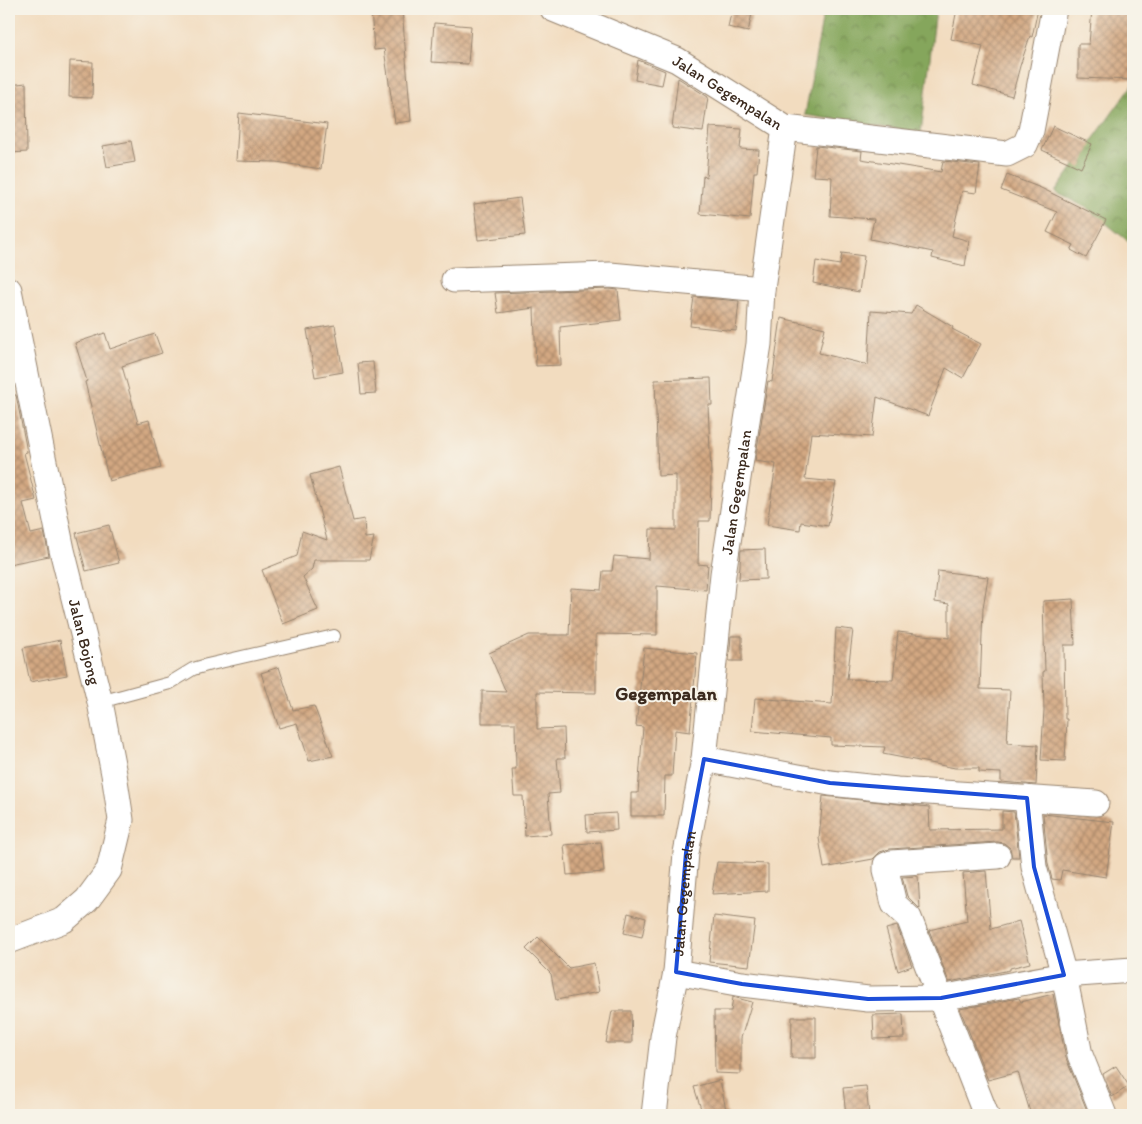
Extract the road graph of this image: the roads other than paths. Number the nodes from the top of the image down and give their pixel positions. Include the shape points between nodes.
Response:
1 (553, 9) edge
2 (1054, 9) edge
3 (785, 128) junction
4 (454, 280) dead end
5 (762, 289) junction
6 (9, 290) edge
7 (334, 636) dead end
8 (100, 702) junction
9 (704, 759) junction
10 (1027, 798) junction
11 (1096, 803) dead end
12 (998, 856) dead end
13 (9, 941) edge
14 (1133, 970) edge
15 (676, 972) junction
16 (1064, 976) junction
17 (941, 998) junction
18 (654, 1115) edge
19 (986, 1115) edge
20 (1104, 1115) edge

1 - 3 street, Jalan Gegempalan via 677,60
2 - 3 street via 1031,131 1025,145 1008,154
3 - 5 street, Jalan Gegempalan
4 - 5 street via 610,275
5 - 9 street, Jalan Gegempalan via 759,344 723,574
6 - 8 street, Jalan Bojong via 62,550
7 - 8 lane via 208,665 170,683
8 - 13 street, Jalan Bojong via 121,820 109,870 88,900 64,920
9 - 10 street via 830,782 897,790
9 - 15 street, Jalan Gegempalan via 686,853
10 - 11 street
10 - 16 street via 1034,867
12 - 17 street via 886,865 894,904 910,918
14 - 16 street
15 - 17 street via 742,984 868,999
15 - 18 street, Jalan Gegempalan via 663,1037
16 - 17 street
16 - 20 street via 1080,1054
17 - 19 street

